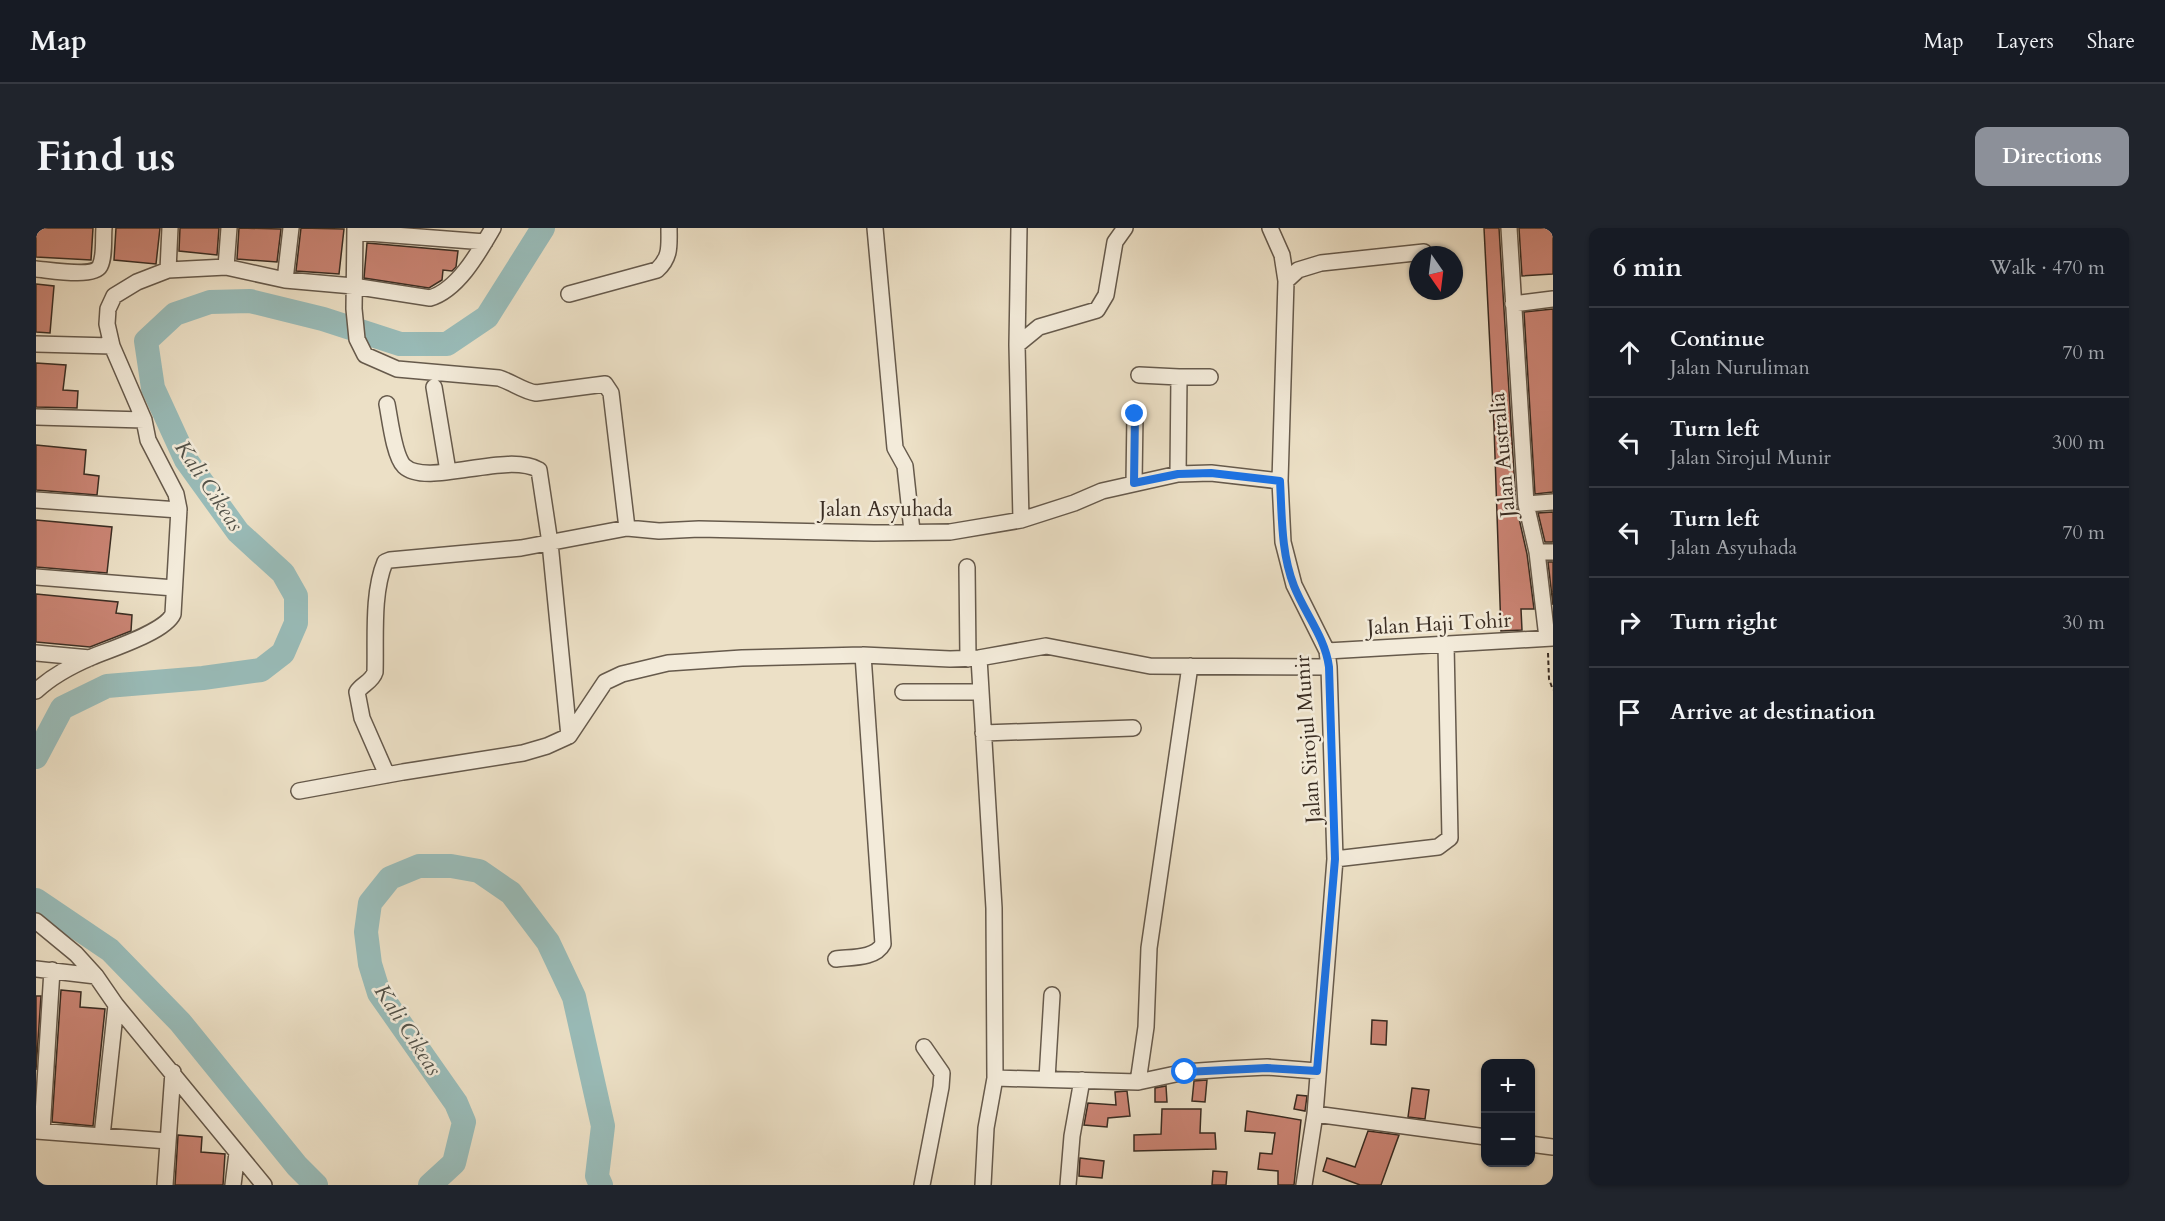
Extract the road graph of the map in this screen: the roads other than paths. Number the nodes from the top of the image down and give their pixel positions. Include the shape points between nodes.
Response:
1 (104, 228) edge
2 (170, 228) edge
3 (229, 228) edge
4 (291, 228) edge
5 (493, 228) edge
6 (669, 228) edge
7 (875, 228) edge
8 (1019, 228) edge
9 (1125, 228) edge
10 (1270, 228) edge
11 (1509, 228) edge
12 (355, 230) edge
13 (485, 242) junction
14 (1409, 253) edge
15 (226, 267) junction
16 (36, 269) edge
17 (168, 270) junction
18 (285, 280) junction
19 (1286, 281) junction
20 (353, 286) junction
21 (569, 294) dead end
22 (1553, 299) edge
23 (1513, 304) junction
24 (36, 344) edge
25 (1017, 345) junction
26 (112, 346) junction
27 (1139, 375) dead end
28 (1179, 376) junction
29 (1210, 377) dead end
30 (434, 387) dead end
31 (387, 404) dead end
32 (1135, 414) dead end
33 (36, 417) edge
34 (144, 420) junction
35 (448, 471) junction
36 (1178, 474) junction
37 (1280, 481) junction
38 (1134, 483) junction
39 (36, 500) edge
40 (1553, 502) edge
41 (1526, 504) junction
42 (179, 510) junction
43 (1021, 520) junction
44 (627, 528) junction
45 (912, 531) junction
46 (550, 543) junction
47 (1537, 552) junction
48 (1553, 552) edge
49 (967, 567) dead end
50 (36, 577) edge
51 (174, 588) junction
52 (1548, 609) edge
53 (1550, 638) edge
54 (1446, 645) junction
55 (1327, 651) junction
56 (36, 654) edge
57 (863, 655) junction
58 (90, 658) junction
59 (973, 658) junction
60 (1190, 666) junction
61 (1329, 667) junction
62 (36, 691) edge
63 (903, 692) dead end
64 (980, 692) junction
65 (1132, 728) dead end
66 (983, 733) junction
67 (569, 736) junction
68 (387, 775) junction
69 (299, 791) dead end
70 (1335, 859) junction
71 (36, 921) edge
72 (836, 959) dead end
73 (36, 969) edge
74 (52, 970) junction
75 (96, 976) junction
76 (1052, 995) dead end
77 (116, 1005) junction
78 (924, 1047) dead end
79 (1317, 1071) junction
80 (173, 1072) junction
81 (995, 1078) junction
82 (1047, 1079) junction
83 (1082, 1080) junction
84 (1138, 1082) junction
85 (1315, 1114) junction
86 (39, 1131) edge
87 (102, 1136) junction
88 (1481, 1136) edge
89 (168, 1141) junction
90 (1535, 1145) edge
91 (1553, 1147) edge
92 (237, 1153) junction
93 (165, 1185) edge
94 (233, 1185) edge
95 (264, 1185) edge
96 (922, 1185) edge
97 (983, 1185) edge
98 (1068, 1185) edge
99 (1304, 1185) edge

1 - 16 street via 102,264 97,270 88,273
2 - 17 street
3 - 15 street
4 - 18 street
5 - 13 street
6 - 21 street via 669,252 666,262 657,270
7 - 45 street via 895,448 905,466
8 - 25 street
9 - 25 street via 1115,242 1106,295 1097,310 1039,327
10 - 19 street, Jalan Sirojul Munir via 1282,255
11 - 23 street, Jalan Australia
12 - 13 street
12 - 20 street
13 - 20 street via 442,295 430,298
14 - 19 street via 1321,262 1298,270
15 - 17 street
15 - 18 street
17 - 26 street via 114,296 106,324
18 - 20 street
19 - 37 street, Jalan Sirojul Munir
20 - 44 street via 359,347 365,354 397,369 499,378 536,393 605,384 611,393
22 - 23 street
23 - 41 street, Jalan Australia
24 - 26 street
25 - 43 street
26 - 34 street
27 - 28 street
28 - 29 street
28 - 36 street
30 - 35 street
31 - 35 street via 402,465 412,472
32 - 38 street
33 - 34 street
34 - 42 street via 148,440 176,494
35 - 46 street via 525,465 538,470
36 - 37 street, Jalan Asyuhada via 1211,473
36 - 38 street, Jalan Asyuhada
37 - 55 street, Jalan Sirojul Munir via 1283,542 1294,585
38 - 43 street, Jalan Asyuhada
39 - 42 street
40 - 41 street
41 - 47 street, Jalan Australia
42 - 51 street
43 - 45 street, Jalan Asyuhada via 950,532
44 - 45 street, Jalan Asyuhada
44 - 46 street, Jalan Asyuhada
46 - 67 street
46 - 68 street, Jalan Asyuhada via 385,562 378,589 375,672 357,692 362,718
47 - 48 street
47 - 52 street, Jalan Australia
49 - 59 street
50 - 51 street
51 - 58 street via 170,621
52 - 53 street, Jalan Australia
53 - 54 street, Jalan Haji Tohir
54 - 55 street, Jalan Haji Tohir
54 - 70 street via 1450,838 1438,847
55 - 61 street, Jalan Sirojul Munir
56 - 58 street
57 - 59 street
57 - 67 street via 668,663 622,674 605,682
57 - 72 street via 883,944 874,954
58 - 62 street
59 - 60 street via 1046,646 1150,666
59 - 64 street
60 - 61 street
60 - 84 street via 1149,948 1146,1027
61 - 70 street, Jalan Sirojul Munir
63 - 64 street
64 - 66 street
65 - 66 street
66 - 81 street via 994,908
67 - 68 street via 523,753
68 - 69 street
70 - 79 street, Jalan Sirojul Munir
71 - 75 street
73 - 74 street
74 - 75 street
74 - 86 street
75 - 77 street
76 - 82 street
77 - 80 street
77 - 87 street
78 - 96 street via 942,1073 942,1087
79 - 84 street via 1227,1069 1185,1072
79 - 85 street, Jalan Sirojul Munir
80 - 89 street
80 - 92 street
81 - 82 street
81 - 97 street via 986,1128
82 - 83 street
83 - 84 street
83 - 98 street
85 - 88 street
85 - 99 street, Jalan Sirojul Munir
86 - 87 street
87 - 89 street
89 - 93 street
90 - 91 street
92 - 94 street
92 - 95 street

